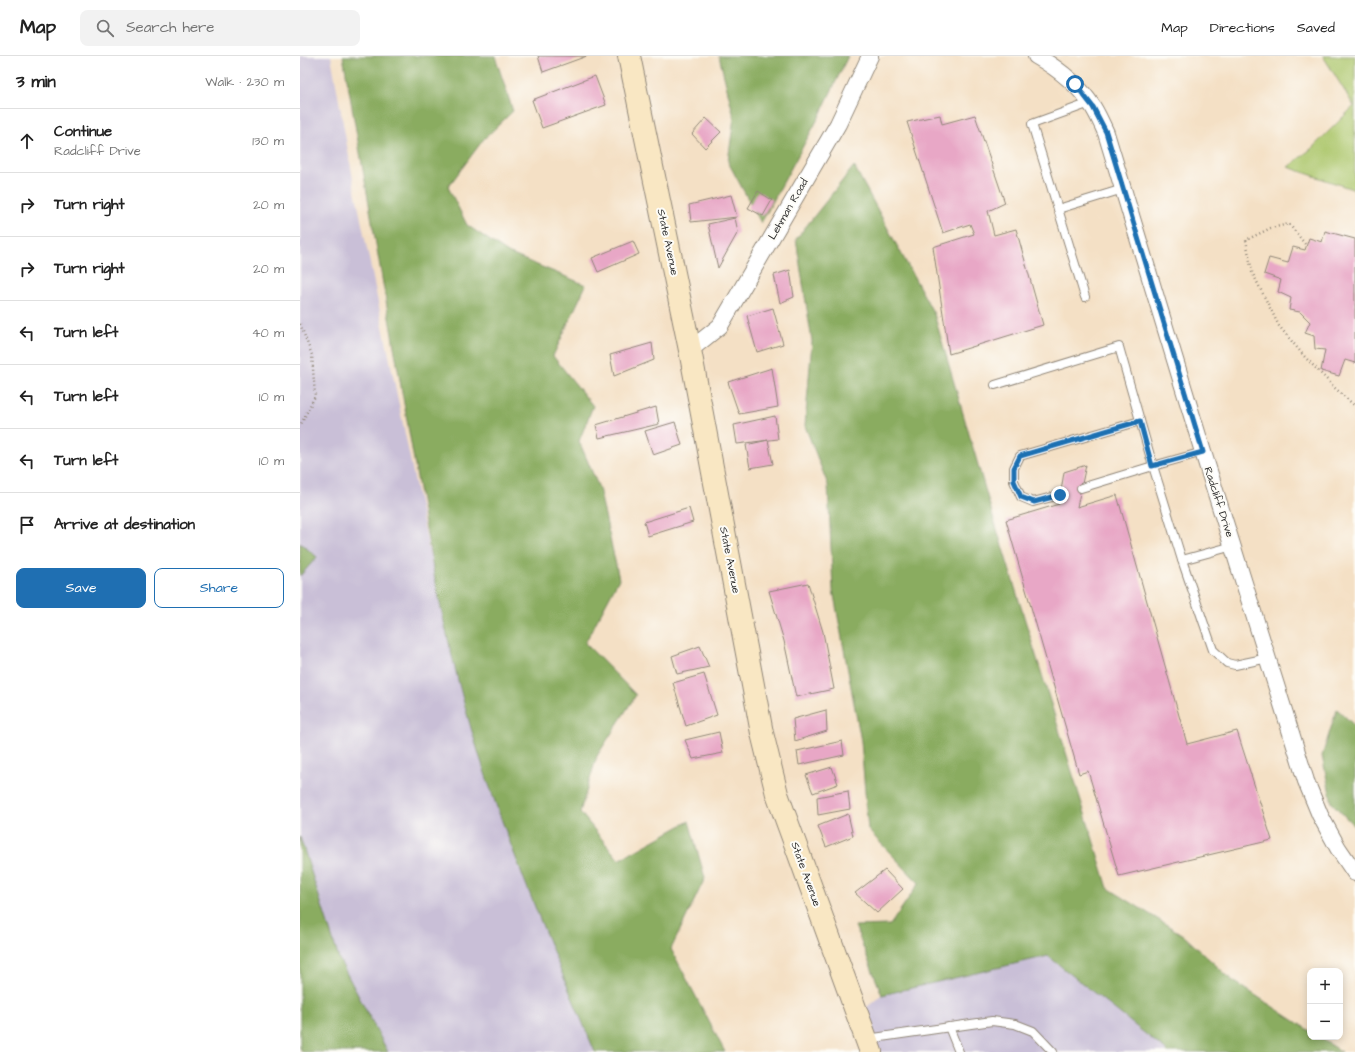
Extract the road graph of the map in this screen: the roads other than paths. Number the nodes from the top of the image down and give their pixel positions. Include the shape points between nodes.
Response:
1 (629, 56) edge
2 (870, 56) edge
3 (1036, 56) edge
4 (1090, 103) junction
5 (1123, 189) junction
6 (1058, 209) junction
7 (1085, 297) dead end
8 (690, 350) junction
9 (995, 385) dead end
10 (1140, 421) junction
11 (1203, 452) junction
12 (1152, 466) junction
13 (1081, 488) dead end
14 (1060, 495) dead end
15 (1233, 546) junction
16 (1182, 560) junction
17 (1268, 658) junction
18 (1355, 873) edge
19 (949, 1027) junction
20 (869, 1046) edge
21 (959, 1052) edge
22 (1053, 1052) edge

1 - 8 main road, State Avenue
2 - 8 street, Lehman Road via 838,124 720,326
3 - 4 street, Radcliff Drive via 1075,84
4 - 5 street, Radcliff Drive via 1106,132
4 - 6 lane via 1032,124
5 - 6 lane
5 - 11 street, Radcliff Drive
6 - 7 lane
8 - 20 main road, State Avenue via 762,733 777,794
9 - 10 lane via 1119,348
10 - 12 lane
10 - 14 lane via 1020,456 1014,468 1014,481 1021,497 1034,502
11 - 12 lane
11 - 15 street, Radcliff Drive
12 - 13 lane
12 - 16 lane
15 - 16 lane
15 - 17 street, Radcliff Drive
16 - 17 lane via 1213,650 1227,663 1235,665
17 - 18 street, Radcliff Drive via 1306,781 1320,815
19 - 20 lane
19 - 21 lane
19 - 22 lane via 992,1021 1015,1024 1033,1031

